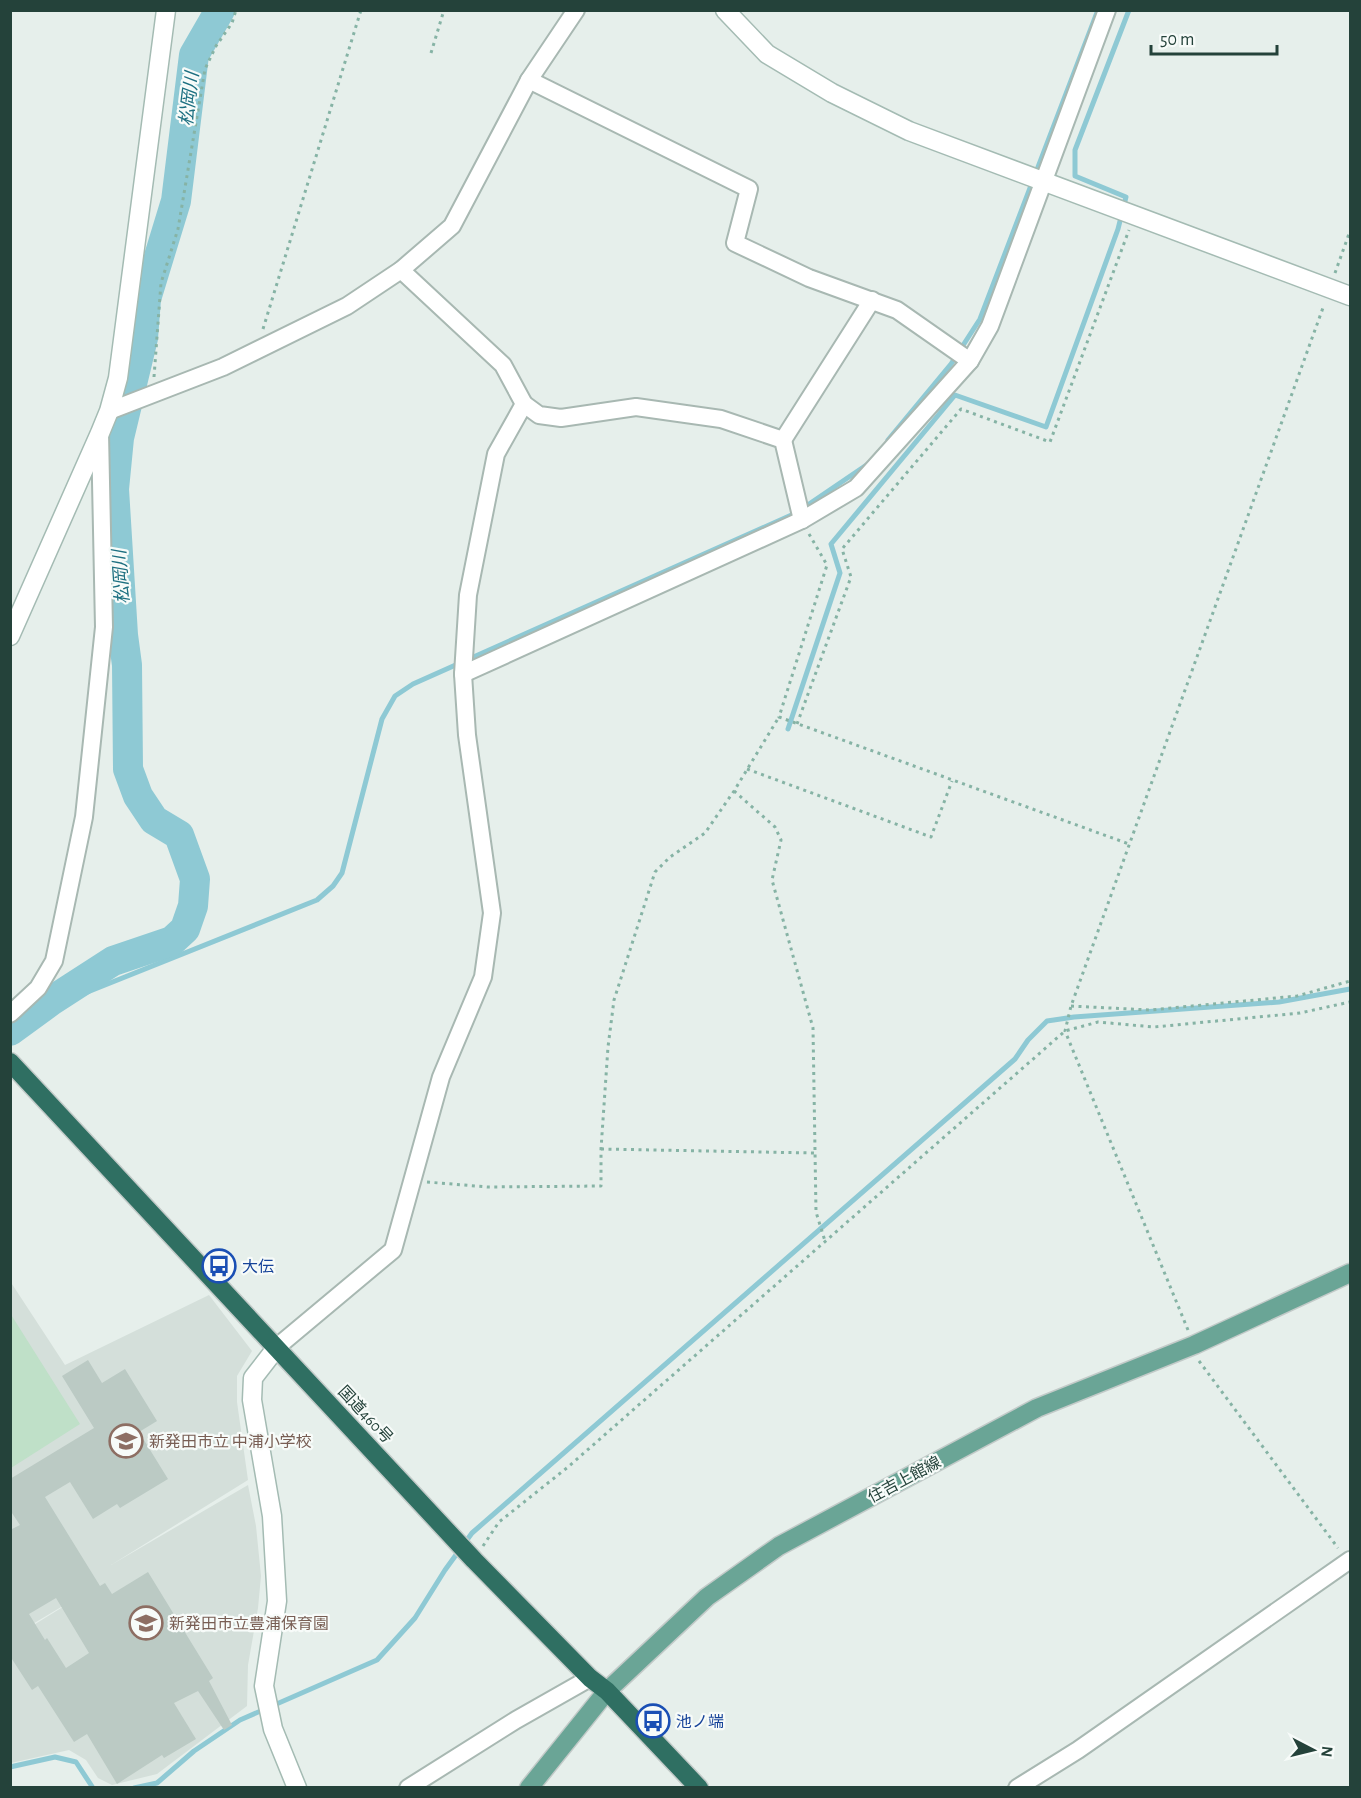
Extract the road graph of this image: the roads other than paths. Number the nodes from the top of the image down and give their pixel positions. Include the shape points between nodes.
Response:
1 (166, 10) edge
2 (576, 10) edge
3 (724, 10) edge
4 (1107, 10) edge
5 (529, 80) junction
6 (1043, 181) junction
7 (401, 270) junction
8 (1350, 296) edge
9 (872, 300) junction
10 (970, 361) junction
11 (524, 404) junction
12 (109, 411) junction
13 (100, 433) junction
14 (783, 440) junction
15 (802, 520) junction
16 (10, 636) edge
17 (463, 674) junction
18 (10, 1014) edge
19 (10, 1062) edge
20 (1350, 1273) edge
21 (278, 1347) junction
22 (1349, 1561) edge
23 (590, 1678) junction
24 (607, 1691) junction
25 (297, 1788) edge
26 (408, 1788) edge
27 (529, 1788) edge
28 (699, 1788) edge
29 (1017, 1788) edge

1 - 12 street via 118,378
2 - 5 street
3 - 6 street via 767,54 832,93 909,131
4 - 6 street
5 - 7 street via 452,226
5 - 9 street via 749,189 735,243 809,278
6 - 8 street
6 - 10 street via 990,326
7 - 11 street via 503,365
7 - 12 street via 347,306 223,367
9 - 10 street via 897,309
9 - 14 street
10 - 15 street via 856,488
11 - 14 street via 539,415 561,418 636,407 721,419
11 - 17 street via 496,454 468,595
12 - 13 street
13 - 16 street
13 - 18 street via 104,627 84,816 54,961 38,988
14 - 15 street
15 - 17 street
17 - 21 street via 467,735 492,914 483,977 441,1077 393,1251
19 - 21 highway, 国道460号
20 - 24 main road, 住吉上館線 via 1194,1345 1037,1408 779,1546 707,1597
21 - 23 highway, 国道460号 via 474,1560
21 - 25 street via 253,1378 252,1400 272,1516 277,1601 264,1686 273,1729
22 - 29 street via 1078,1750
23 - 24 highway, 国道460号
23 - 26 street
24 - 27 main road, 住吉上館線
24 - 28 highway, 国道460号

